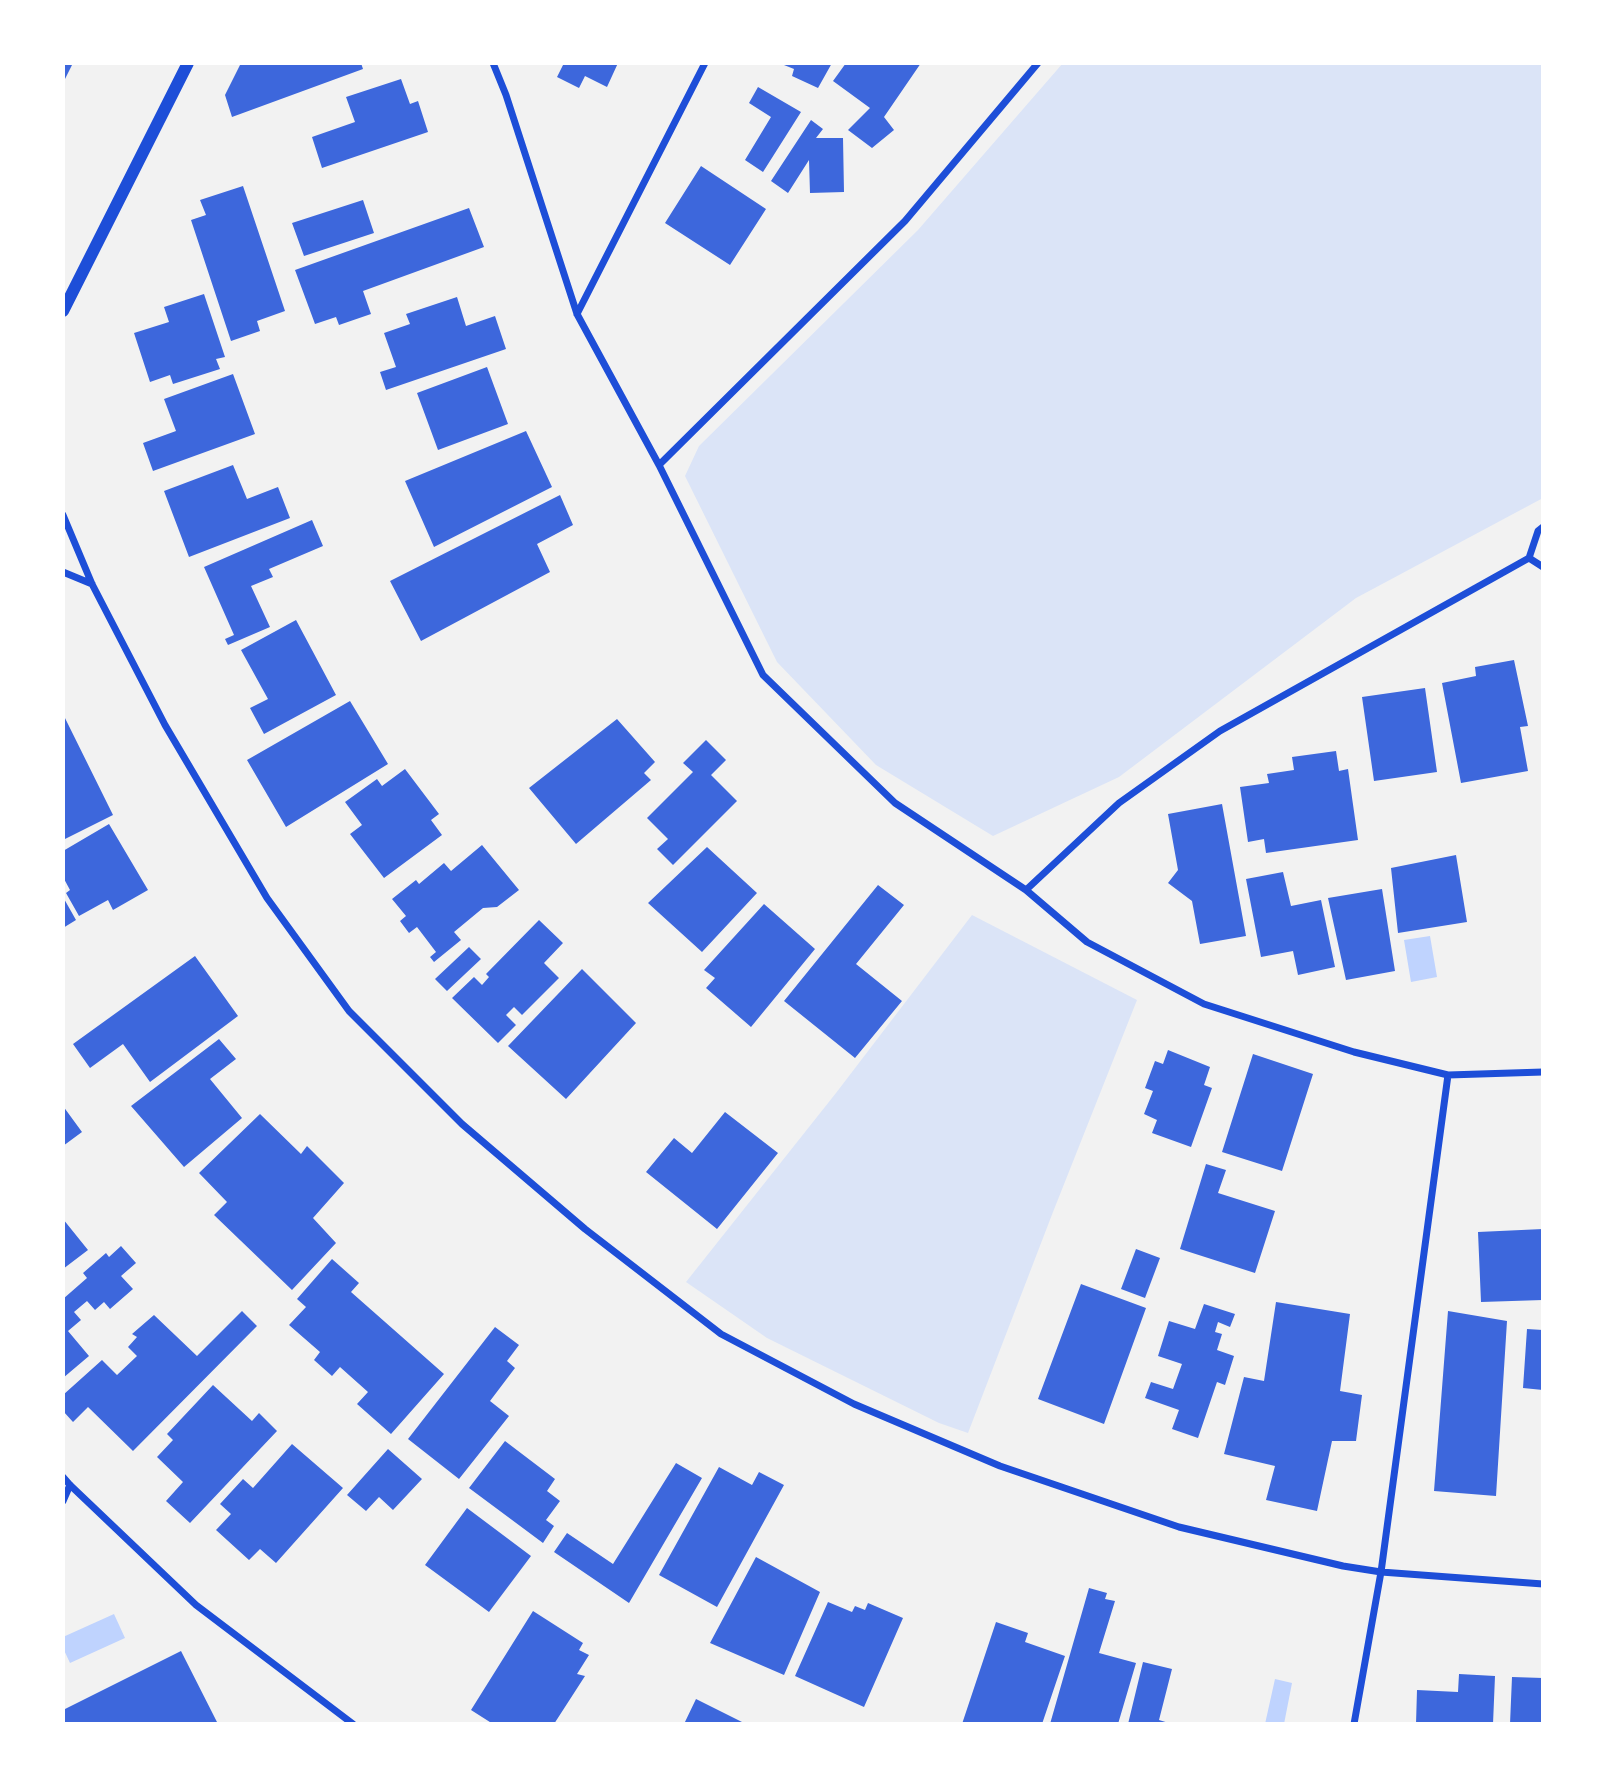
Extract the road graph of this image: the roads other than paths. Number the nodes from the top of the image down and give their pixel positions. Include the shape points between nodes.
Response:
1 (188, 63) edge
2 (493, 63) edge
3 (705, 63) edge
4 (1038, 63) edge
5 (63, 311) edge
6 (577, 314) junction
7 (659, 466) junction
8 (63, 515) edge
9 (1543, 527) edge
10 (1529, 558) junction
11 (1543, 567) edge
12 (63, 572) edge
13 (92, 584) junction
14 (1026, 890) junction
15 (1543, 1072) edge
16 (1448, 1076) junction
17 (63, 1477) edge
18 (70, 1485) junction
19 (63, 1501) edge
20 (1381, 1572) junction
21 (1543, 1584) edge
22 (353, 1724) edge
23 (1353, 1724) edge

1 - 5 street
2 - 6 street
3 - 6 street
4 - 7 street via 905,221
6 - 7 street
7 - 14 street via 763,675 895,803
8 - 13 street
9 - 10 street
10 - 11 street
10 - 14 street via 1220,731 1119,803
12 - 13 street
13 - 20 street via 164,725 267,898 349,1011 462,1124 584,1229 689,1310 721,1334 854,1404 1000,1466 1179,1527
14 - 16 street via 1087,942 1204,1004 1354,1052
15 - 16 street
16 - 20 street
17 - 18 street
18 - 19 street
18 - 22 street via 196,1605
20 - 21 street
20 - 23 street

